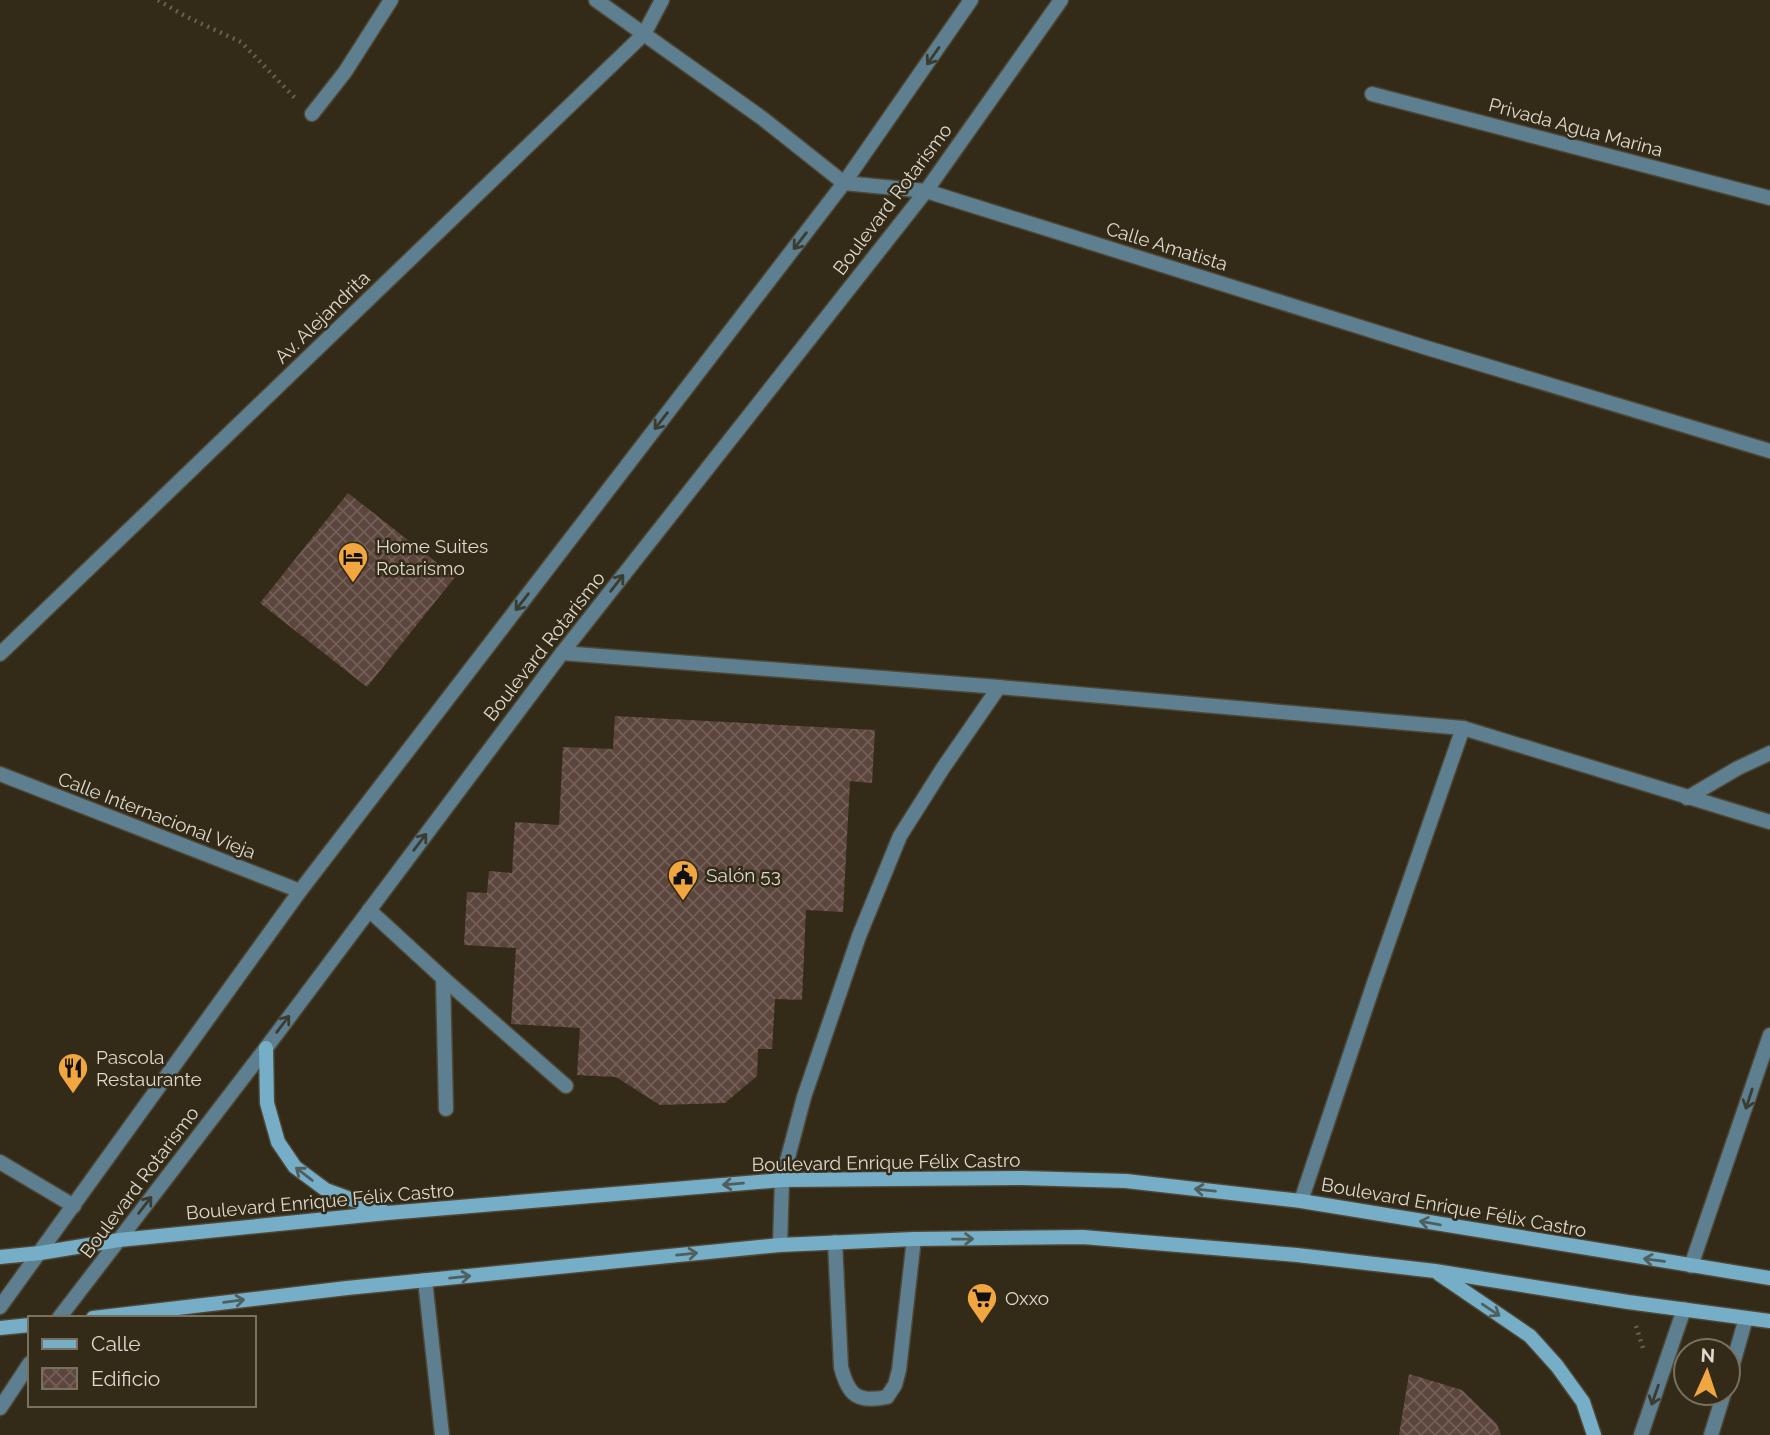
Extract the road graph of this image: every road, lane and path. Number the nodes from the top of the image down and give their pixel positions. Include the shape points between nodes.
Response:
1 (158, 0) edge
2 (391, 0) edge
3 (596, 0) edge
4 (663, 0) edge
5 (971, 0) edge
6 (1061, 0) edge
7 (644, 34) junction
8 (1372, 94) dead end
9 (312, 114) joint
10 (845, 183) junction
11 (926, 191) junction
12 (1770, 198) edge
13 (1770, 451) edge
14 (562, 653) junction
15 (0, 654) edge
16 (999, 687) junction
17 (1463, 728) junction
18 (1770, 753) edge
19 (0, 774) edge
20 (1687, 798) junction
21 (1770, 822) edge
22 (300, 891) junction
23 (369, 910) junction
24 (443, 978) junction
25 (1770, 1035) edge
26 (266, 1048) junction
27 (566, 1086) dead end
28 (446, 1110) dead end
29 (0, 1162) edge
30 (782, 1180) junction
31 (1301, 1201) junction
32 (74, 1206) junction
33 (387, 1213) junction
34 (119, 1240) junction
35 (914, 1240) junction
36 (835, 1242) junction
37 (780, 1245) junction
38 (40, 1253) junction
39 (0, 1257) edge
40 (1692, 1266) junction
41 (1435, 1271) junction
42 (1770, 1278) edge
43 (425, 1280) junction
44 (0, 1307) edge
45 (1684, 1309) junction
46 (62, 1316) edge
47 (110, 1316) edge
48 (1746, 1318) junction
49 (1770, 1321) edge
50 (28, 1325) edge
51 (0, 1328) edge
52 (1741, 1337) edge
53 (28, 1366) edge
54 (1720, 1407) edge
55 (0, 1408) edge
56 (442, 1435) edge
57 (1594, 1435) edge
58 (1641, 1435) edge
59 (1711, 1435) edge

1 - 9 path via 241,42
2 - 9 street
3 - 7 street
4 - 7 street, Av. Alejandrita
5 -> 10 street, Boulevard Rotarismo
6 - 11 street, Boulevard Rotarismo
7 - 10 street
7 - 15 street, Av. Alejandrita
8 - 12 street, Privada Agua Marina
10 - 11 street, Calle Amatista
10 -> 22 street, Boulevard Rotarismo
11 - 13 street, Calle Amatista
14 -> 11 street, Boulevard Rotarismo
14 - 16 street
23 -> 14 street, Boulevard Rotarismo
16 - 17 street
16 - 30 street via 900,836 859,936 804,1097
17 - 20 street
17 - 31 street
18 - 20 street
19 - 22 street, Calle Internacional Vieja
20 - 21 street
22 - 32 street, Boulevard Rotarismo
23 - 24 street
26 -> 23 street, Boulevard Rotarismo
24 - 27 street
24 - 28 street
25 -> 40 street
33 -> 26 main road via 326,1190 296,1167 278,1142 267,1103
34 -> 26 street, Boulevard Rotarismo
29 - 32 street
31 -> 30 main road, Boulevard Enrique Félix Castro via 1126,1181
30 -> 33 main road, Boulevard Enrique Félix Castro
30 - 37 street
40 -> 31 main road, Boulevard Enrique Félix Castro
32 - 38 street, Boulevard Rotarismo
33 - 34 main road, Boulevard Enrique Félix Castro
34 - 38 main road, Boulevard Enrique Félix Castro
34 - 46 street, Boulevard Rotarismo
35 - 36 main road
35 - 36 street via 895,1385 887,1397 872,1400 853,1395 841,1367
35 -> 41 main road via 1083,1237
36 - 37 main road
43 -> 37 main road
38 - 39 main road, Boulevard Enrique Félix Castro
38 - 44 street, Boulevard Rotarismo
40 - 42 main road, Boulevard Enrique Félix Castro
41 - 45 main road
41 -> 57 main road via 1530,1336 1583,1402
47 -> 43 main road
43 - 56 street
45 - 48 main road
45 -> 58 street
48 - 49 main road
48 - 52 street
50 - 51 main road
53 - 55 street
54 - 59 street

